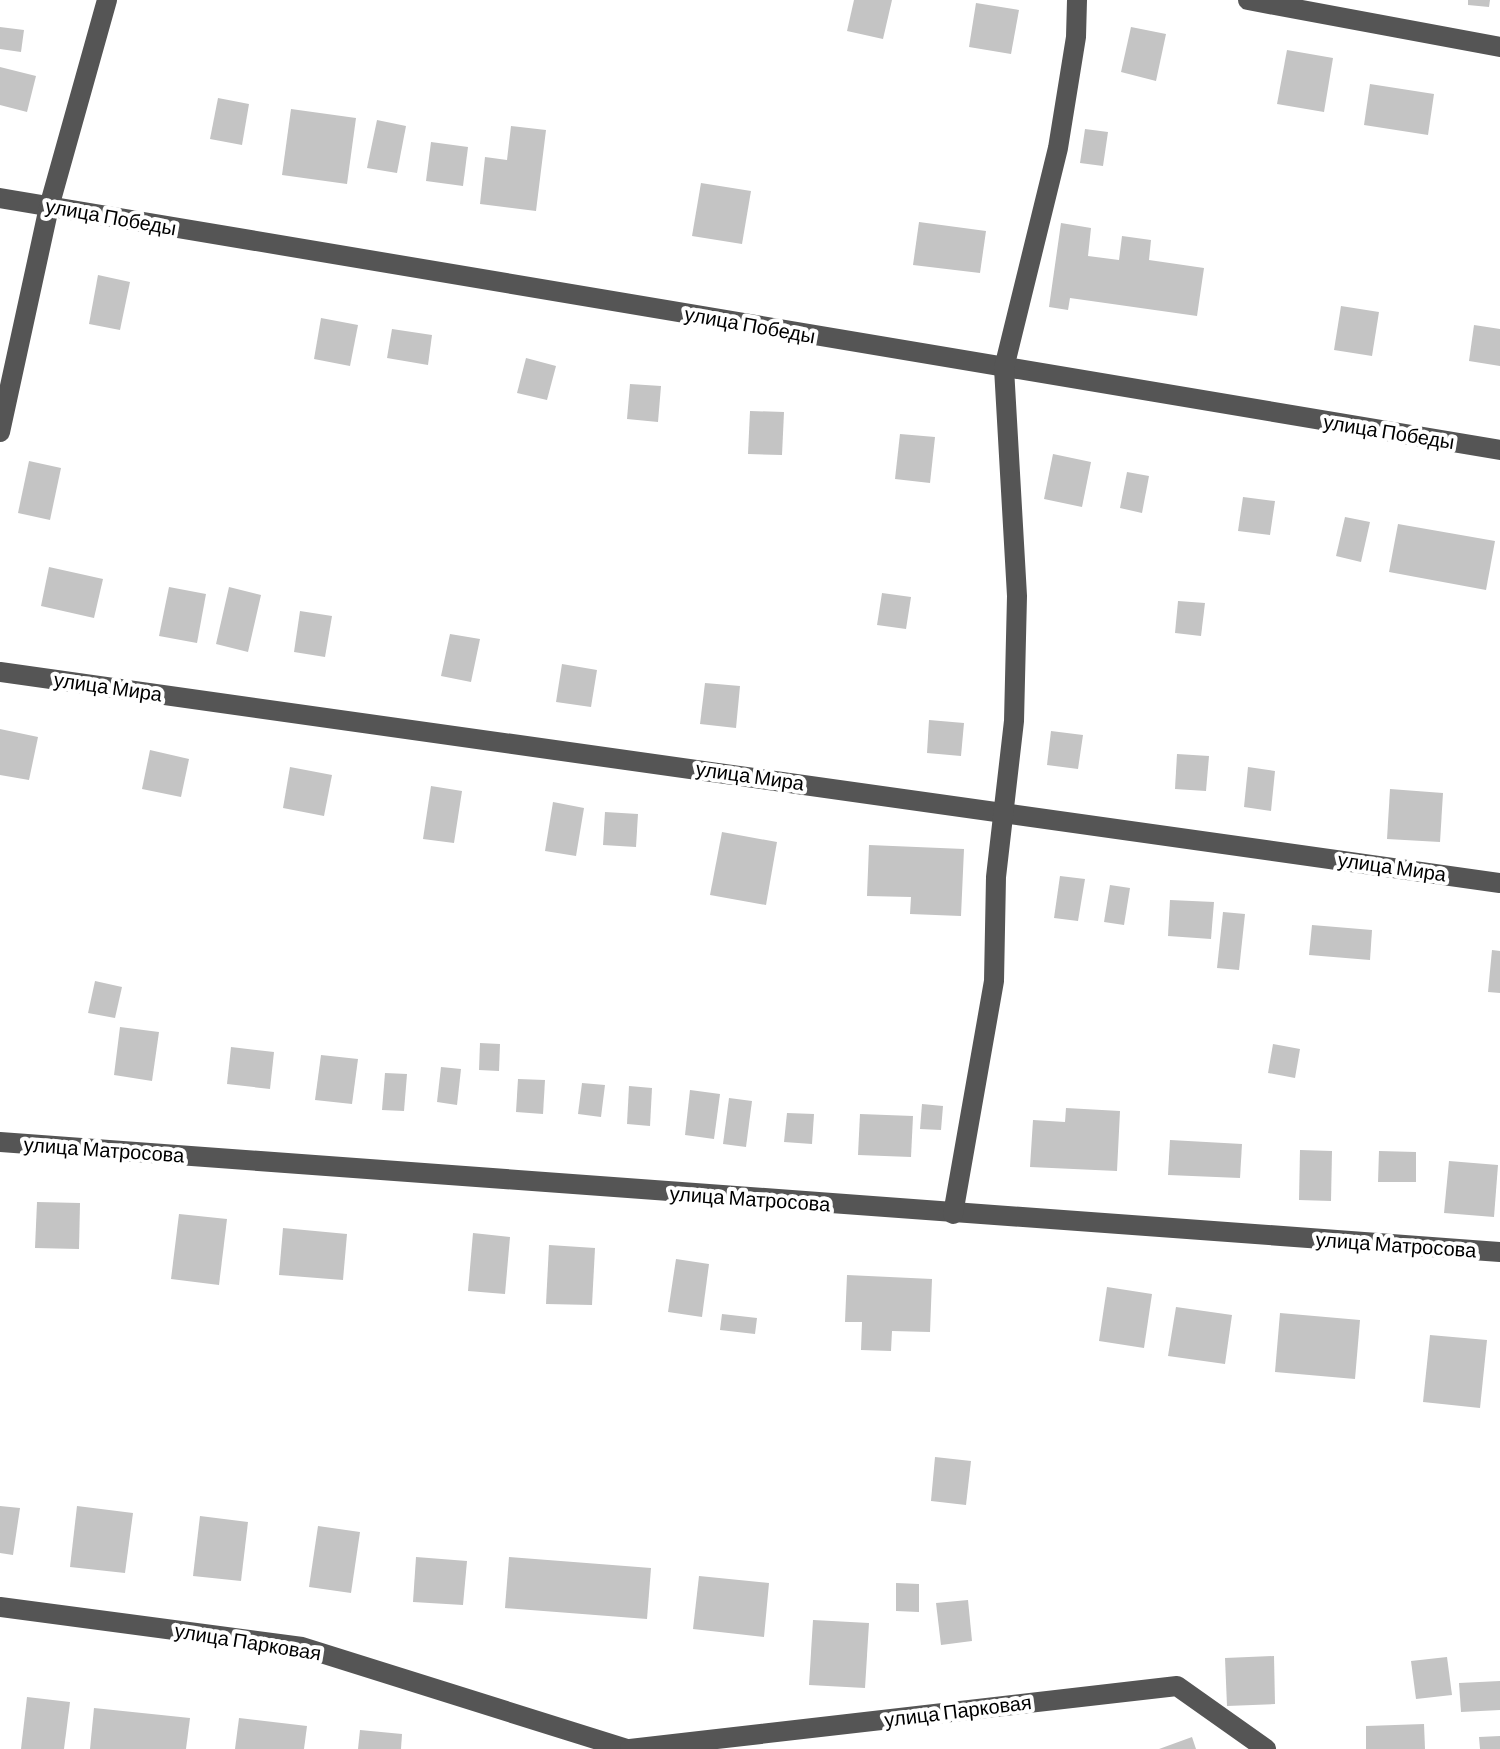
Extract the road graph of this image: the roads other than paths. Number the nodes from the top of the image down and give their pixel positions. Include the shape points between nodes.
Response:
1 (107, 0) edge
2 (1077, 0) edge
3 (1248, 0) edge
4 (1500, 47) edge
5 (0, 198) edge
6 (49, 207) junction
7 (1004, 368) junction
8 (0, 432) edge
9 (1500, 450) edge
10 (0, 672) edge
11 (1002, 811) junction
12 (1500, 883) edge
13 (0, 1142) edge
14 (953, 1214) junction
15 (1500, 1252) edge
16 (0, 1607) edge
17 (629, 1749) edge
18 (1266, 1749) edge

1 - 6 street
2 - 7 street via 1058,148
3 - 4 street
5 - 6 street, улица Победы
6 - 7 street, улица Победы
6 - 8 street
7 - 9 street, улица Победы
7 - 11 street via 1017,596 1014,721
10 - 11 street, улица Мира
11 - 12 street, улица Мира
11 - 14 street via 994,981
13 - 14 street, улица Матросова
14 - 15 street, улица Матросова
16 - 17 street, улица Парковая via 302,1647
17 - 18 street, улица Парковая via 1177,1686

